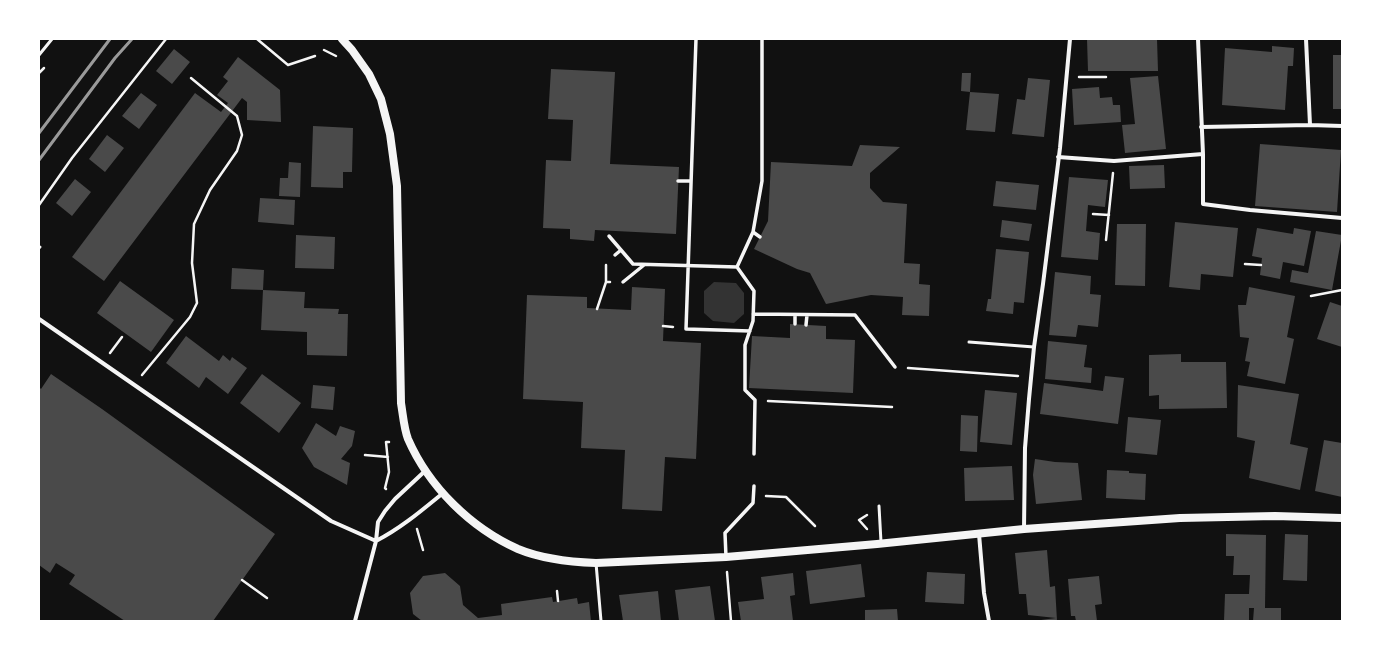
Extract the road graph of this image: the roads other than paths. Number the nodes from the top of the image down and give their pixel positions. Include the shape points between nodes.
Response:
1 (52, 39) edge
2 (342, 39) edge
3 (696, 39) edge
4 (762, 39) edge
5 (1070, 39) edge
6 (1198, 39) edge
7 (1306, 39) edge
8 (39, 55) edge
9 (1310, 125) junction
10 (1342, 126) edge
11 (1201, 127) junction
12 (1203, 154) junction
13 (1058, 157) junction
14 (678, 181) dead end
15 (691, 181) junction
16 (1342, 218) edge
17 (753, 232) junction
18 (609, 236) dead end
19 (760, 237) dead end
20 (621, 250) junction
21 (615, 255) dead end
22 (644, 265) junction
23 (688, 266) junction
24 (737, 267) junction
25 (623, 282) dead end
26 (753, 314) junction
27 (795, 315) junction
28 (807, 315) junction
29 (39, 319) edge
30 (795, 324) dead end
31 (806, 325) dead end
32 (750, 331) junction
33 (968, 342) dead end
34 (1034, 346) junction
35 (895, 367) road end
36 (754, 454) dead end
37 (426, 470) junction
38 (754, 486) dead end
39 (443, 493) junction
40 (879, 506) dead end
41 (1342, 518) edge
42 (1024, 529) junction
43 (979, 534) junction
44 (376, 541) junction
45 (881, 544) junction
46 (726, 557) junction
47 (596, 563) junction
48 (355, 621) edge
49 (601, 621) edge
50 (989, 621) edge

1 - 8 lane
2 - 37 main road via 369,74 381,99 390,134 397,186 401,403 408,438
3 - 15 street
4 - 17 street via 762,181
5 - 13 street
6 - 11 street
7 - 9 street
9 - 10 street
9 - 11 street
11 - 12 street
12 - 13 street via 1114,161
12 - 16 street via 1203,204
13 - 34 street
14 - 15 street
15 - 23 street
17 - 19 street
17 - 24 street
18 - 20 street
20 - 21 street
20 - 22 street via 633,264
22 - 23 street
22 - 25 street
23 - 24 street
23 - 32 street via 686,329
24 - 26 street via 754,292
26 - 27 street
26 - 32 street
27 - 28 street
27 - 30 street
28 - 31 street
28 - 35 street via 855,315
29 - 44 street via 331,520
32 - 36 street via 746,345 745,390 755,400
33 - 34 lane
34 - 42 street via 1025,448
37 - 39 main road
37 - 44 street via 385,511 378,522
38 - 46 street via 753,503 725,533
39 - 44 street via 411,520
39 - 47 main road via 462,513 484,530 519,549 546,557
40 - 45 lane
41 - 42 main road via 1180,518
42 - 43 main road
43 - 45 main road
43 - 50 street
44 - 48 street
45 - 46 main road
46 - 47 main road
47 - 49 lane

